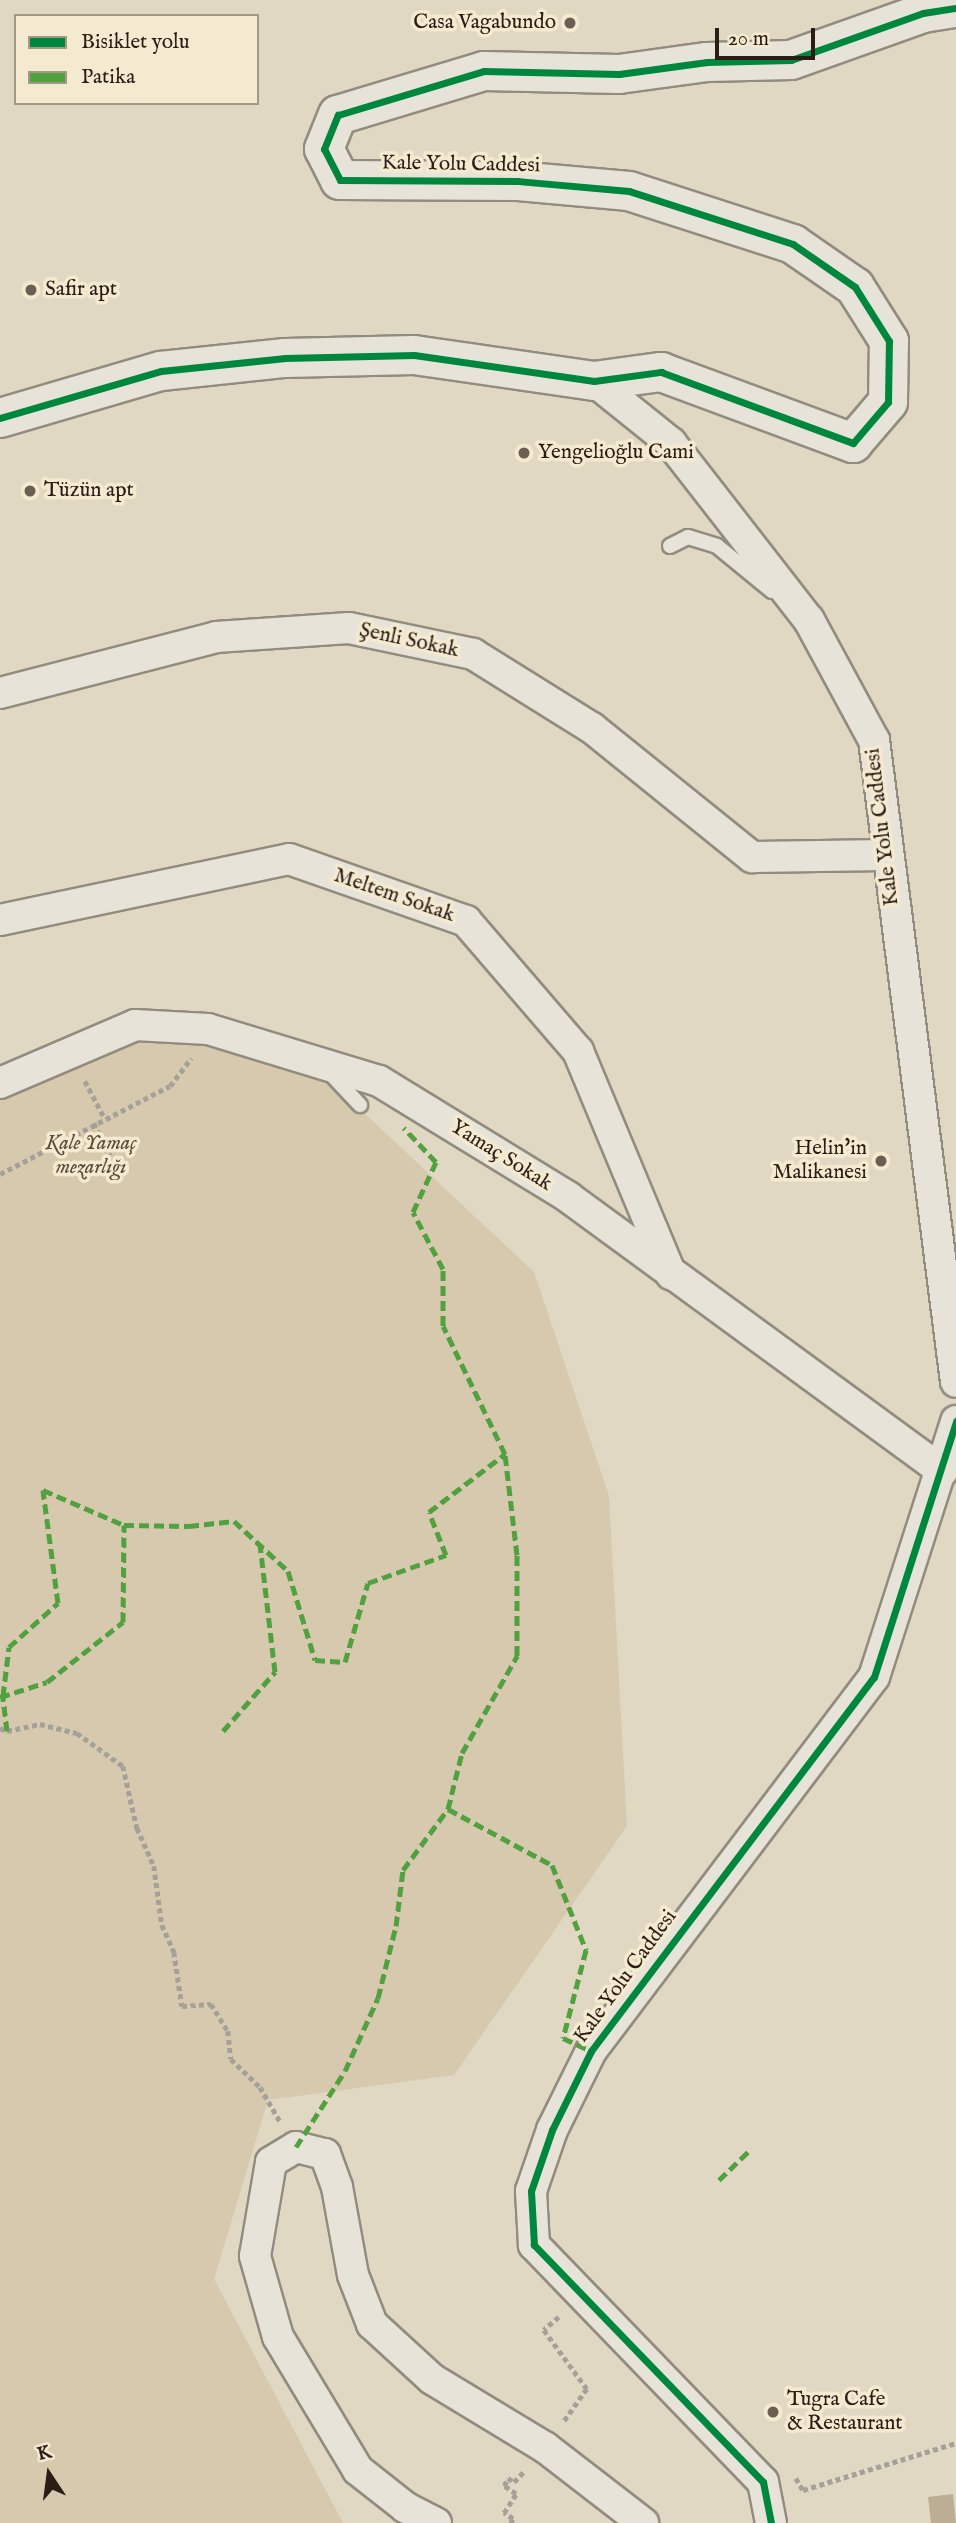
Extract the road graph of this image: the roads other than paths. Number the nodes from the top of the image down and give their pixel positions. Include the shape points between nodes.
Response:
1 (956, 8) edge
2 (594, 381) junction
3 (0, 418) edge
4 (670, 545) dead end
5 (809, 620) junction
6 (0, 693) edge
7 (886, 855) junction
8 (0, 919) edge
9 (320, 1061) junction
10 (0, 1083) edge
11 (360, 1105) dead end
12 (671, 1275) junction
13 (956, 1382) edge
14 (956, 1421) edge
15 (943, 1471) junction
16 (436, 2523) edge
17 (643, 2523) edge
18 (771, 2523) edge

1 - 2 street, Kale Yolu Caddesi via 923,13 791,60 707,62 618,74 484,71 338,115 324,149 340,180 519,181 629,191 793,244 855,287 889,341 888,402 853,443 661,372
2 - 3 street via 414,355 285,358 161,371
2 - 5 street, Kale Yolu Caddesi via 671,443
4 - 5 lane via 688,537 717,546
5 - 7 street, Kale Yolu Caddesi via 874,740
6 - 7 street, Şenli Sokak via 216,637 349,628 472,654 592,728 752,857
7 - 13 street, Kale Yolu Caddesi
8 - 12 street, Meltem Sokak via 289,859 466,921 578,1051
9 - 10 street, Yamaç Sokak via 208,1029 135,1025
9 - 11 lane
9 - 12 street, Yamaç Sokak via 379,1081 568,1197
12 - 15 street, Yamaç Sokak
14 - 15 street, Kale Yolu Caddesi
15 - 18 street, Kale Yolu Caddesi via 874,1677 591,2051 552,2130 531,2191 534,2245 763,2482
16 - 17 street via 405,2507 358,2470 278,2337 255,2256 271,2162 296,2147 325,2154 337,2187 353,2275 372,2324 432,2379 546,2448

